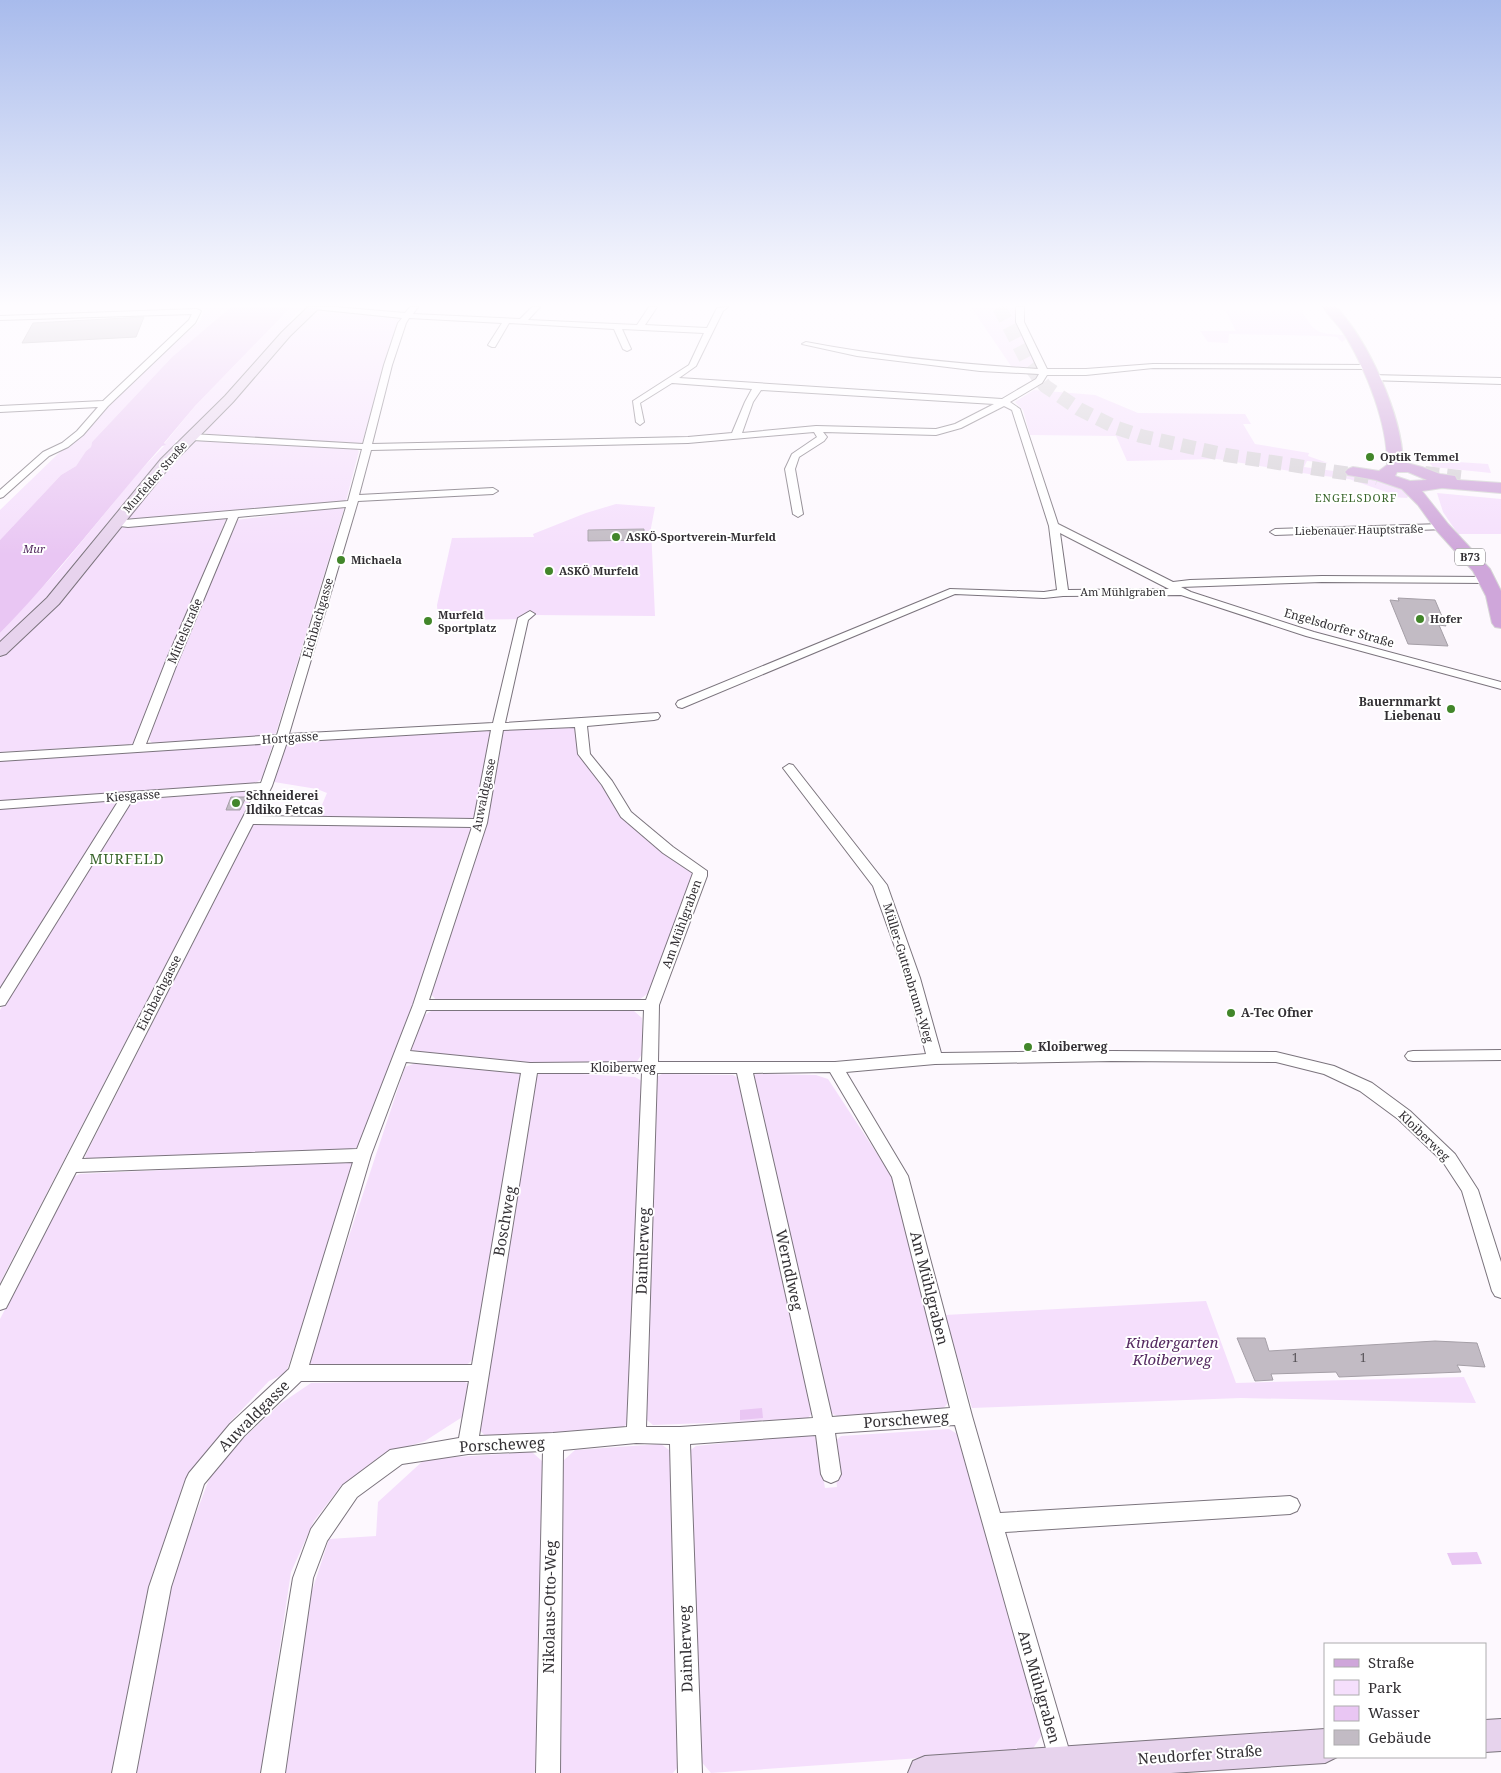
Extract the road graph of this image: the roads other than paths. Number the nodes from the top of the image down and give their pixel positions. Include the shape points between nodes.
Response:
1 (120, 390) edge
2 (237, 390) edge
3 (382, 390) edge
4 (656, 390) edge
5 (757, 390) edge
6 (803, 390) edge
7 (1024, 390) edge
8 (1376, 390) edge
9 (1004, 402) junction
10 (105, 404) junction
11 (0, 409) edge
12 (640, 422) dead end
13 (816, 429) junction
14 (192, 436) junction
15 (736, 436) junction
16 (367, 447) junction
17 (1396, 450) junction
18 (1414, 469) junction
19 (1354, 471) tunnel mouth
20 (1390, 473) junction
21 (1501, 481) edge
22 (1429, 487) junction
23 (1501, 488) edge
24 (493, 492) dead end
25 (0, 496) edge
26 (352, 501) junction
27 (234, 514) junction
28 (798, 514) dead end
29 (116, 523) junction
30 (1054, 526) junction
31 (1442, 527) junction
32 (1276, 532) dead end
33 (1481, 580) junction
34 (1178, 589) junction
35 (1063, 593) junction
36 (530, 614) dead end
37 (1500, 616) edge
38 (0, 651) edge
39 (1501, 686) edge
40 (682, 704) dead end
41 (654, 716) dead end
42 (581, 723) junction
43 (498, 726) junction
44 (282, 738) junction
45 (138, 748) junction
46 (0, 756) edge
47 (789, 768) dead end
48 (266, 786) junction
49 (128, 797) junction
50 (0, 805) edge
51 (248, 820) junction
52 (480, 823) junction
53 (0, 1000) edge
54 (420, 1004) junction
55 (652, 1005) junction
56 (1501, 1055) edge
57 (401, 1056) junction
58 (1413, 1056) dead end
59 (935, 1059) junction
60 (835, 1066) junction
61 (744, 1067) junction
62 (530, 1068) junction
63 (650, 1068) junction
64 (363, 1155) junction
65 (71, 1166) junction
66 (1501, 1291) edge
67 (0, 1303) edge
68 (478, 1373) junction
69 (297, 1374) junction
70 (962, 1416) junction
71 (824, 1426) junction
72 (636, 1436) junction
73 (680, 1436) junction
74 (553, 1442) junction
75 (468, 1445) junction
76 (831, 1474) dead end
77 (1290, 1505) dead end
78 (992, 1523) junction
79 (1501, 1735) edge
80 (1486, 1736) edge
81 (1324, 1746) edge
82 (1063, 1764) junction
83 (940, 1772) edge
84 (124, 1773) edge
85 (273, 1773) edge
86 (548, 1773) edge
87 (690, 1773) edge

1 - 10 street
2 - 14 street, Murfelder Straße
3 - 16 street, Eichbachgasse
4 - 12 street via 636,403
5 - 15 street
6 - 9 street
7 - 9 street
8 - 17 main road
9 - 13 street via 958,426 941,431
9 - 30 street via 1016,410
10 - 11 street
10 - 25 street via 80,433 46,454
13 - 15 street
13 - 28 street via 821,439 795,456 790,469
14 - 16 street
14 - 29 street, Murfelder Straße
15 - 16 street
16 - 26 street, Eichbachgasse
17 - 18 main road
17 - 20 main road
18 - 20 main road
18 - 22 main road
19 - 20 main road
20 - 22 main road, Liebenauer Hauptstraße / B73 via 1408,486
21 - 23 main road via 1469,483
22 - 23 main road
22 - 31 main road, Liebenauer Hauptstraße / B73
24 - 26 street
26 - 27 street
26 - 44 street, Eichbachgasse
27 - 29 street
27 - 45 street, Mittelstraße
29 - 38 street, Murfelder Straße via 53,601
30 - 34 street, Engelsdorfer Straße
30 - 35 street, Am Mühlgraben
31 - 32 street, Liebenauer Hauptstraße
31 - 33 main road, Liebenauer Hauptstraße / B73 via 1474,561
33 - 34 street via 1322,579 1190,583 1178,584
33 - 37 main road, Liebenauer Hauptstraße / B73 via 1495,596
34 - 35 street, Am Mühlgraben
34 - 39 street, Engelsdorfer Straße via 1237,612 1310,634
35 - 40 street, Am Mühlgraben via 954,591
36 - 43 street, Auwaldgasse via 523,618
41 - 42 street
42 - 43 street, Hortgasse
42 - 55 street, Am Mühlgraben via 584,754 626,814 668,850 700,871
43 - 44 street, Hortgasse
43 - 52 street, Auwaldgasse
44 - 45 street, Hortgasse
44 - 48 street, Eichbachgasse
45 - 46 street, Hortgasse
47 - 59 street, Müller-Guttenbrunn-Weg via 880,885 913,978
48 - 49 street, Kiesgasse
48 - 51 street, Eichbachgasse
49 - 50 street, Kiesgasse
49 - 53 street
51 - 52 street
51 - 65 street, Eichbachgasse
52 - 54 street, Auwaldgasse
54 - 55 street
54 - 57 street, Auwaldgasse
55 - 63 street, Am Mühlgraben
56 - 58 street
57 - 62 street, Kloiberweg
57 - 64 street, Auwaldgasse
59 - 60 street, Kloiberweg
59 - 66 street, Kloiberweg via 1276,1057 1328,1070 1366,1087 1404,1115 1449,1158 1470,1190
60 - 61 street, Kloiberweg
60 - 70 street, Am Mühlgraben via 900,1176
61 - 63 street, Kloiberweg
61 - 71 street, Werndlweg
62 - 63 street, Kloiberweg
62 - 68 street, Boschweg
63 - 72 street, Daimlerweg
64 - 65 street
64 - 69 street, Auwaldgasse
65 - 67 street, Eichbachgasse
68 - 69 street
68 - 75 street, Boschweg
69 - 84 street, Auwaldgasse via 237,1430 196,1479 160,1587
70 - 71 street, Porscheweg
70 - 78 street, Am Mühlgraben
71 - 73 street, Porscheweg
71 - 76 street, Werndlweg
72 - 73 street, Porscheweg
72 - 74 street, Porscheweg
73 - 87 street, Daimlerweg
74 - 75 street, Porscheweg
74 - 86 street, Nikolaus-Otto-Weg
75 - 85 street, Porscheweg via 397,1456 350,1491 318,1536 303,1578
77 - 78 street
78 - 82 street, Am Mühlgraben
79 - 80 street
81 - 82 street, Neudorfer Straße
82 - 83 street, Neudorfer Straße

